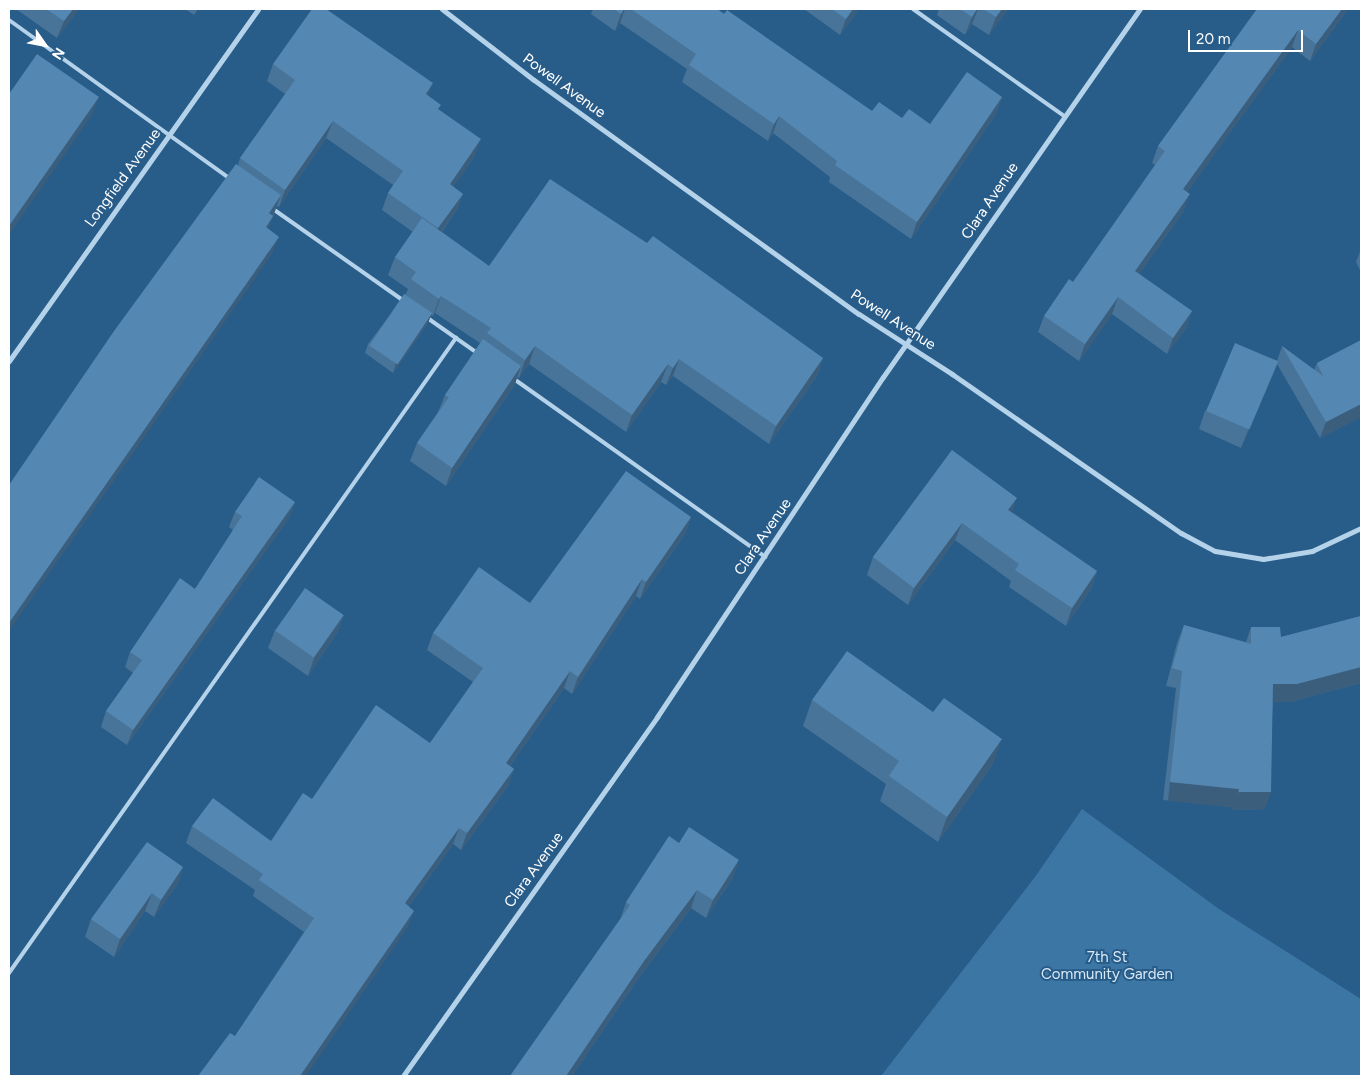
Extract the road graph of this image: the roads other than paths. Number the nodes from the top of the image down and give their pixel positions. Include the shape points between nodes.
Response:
1 (258, 9) edge
2 (442, 9) edge
3 (913, 9) edge
4 (1140, 9) edge
5 (9, 20) edge
6 (1064, 116) junction
7 (168, 136) junction
8 (232, 181) edge
9 (264, 203) edge
10 (408, 304) edge
11 (424, 316) edge
12 (456, 338) junction
13 (907, 345) junction
14 (480, 356) edge
15 (9, 361) edge
16 (505, 373) edge
17 (1361, 528) edge
18 (765, 557) junction
19 (9, 973) edge
20 (404, 1076) edge

1 - 7 street, Longfield Avenue
2 - 13 street, Powell Avenue via 614,138
3 - 6 lane
4 - 6 street, Clara Avenue
5 - 7 lane
6 - 13 street, Clara Avenue
7 - 8 lane
7 - 15 street, Longfield Avenue
9 - 10 lane
11 - 12 lane
12 - 14 lane
12 - 19 lane
13 - 17 street, Powell Avenue via 1181,533 1215,550 1235,556 1278,558 1312,551
13 - 18 street, Clara Avenue
16 - 18 lane
18 - 20 street, Clara Avenue via 571,842

